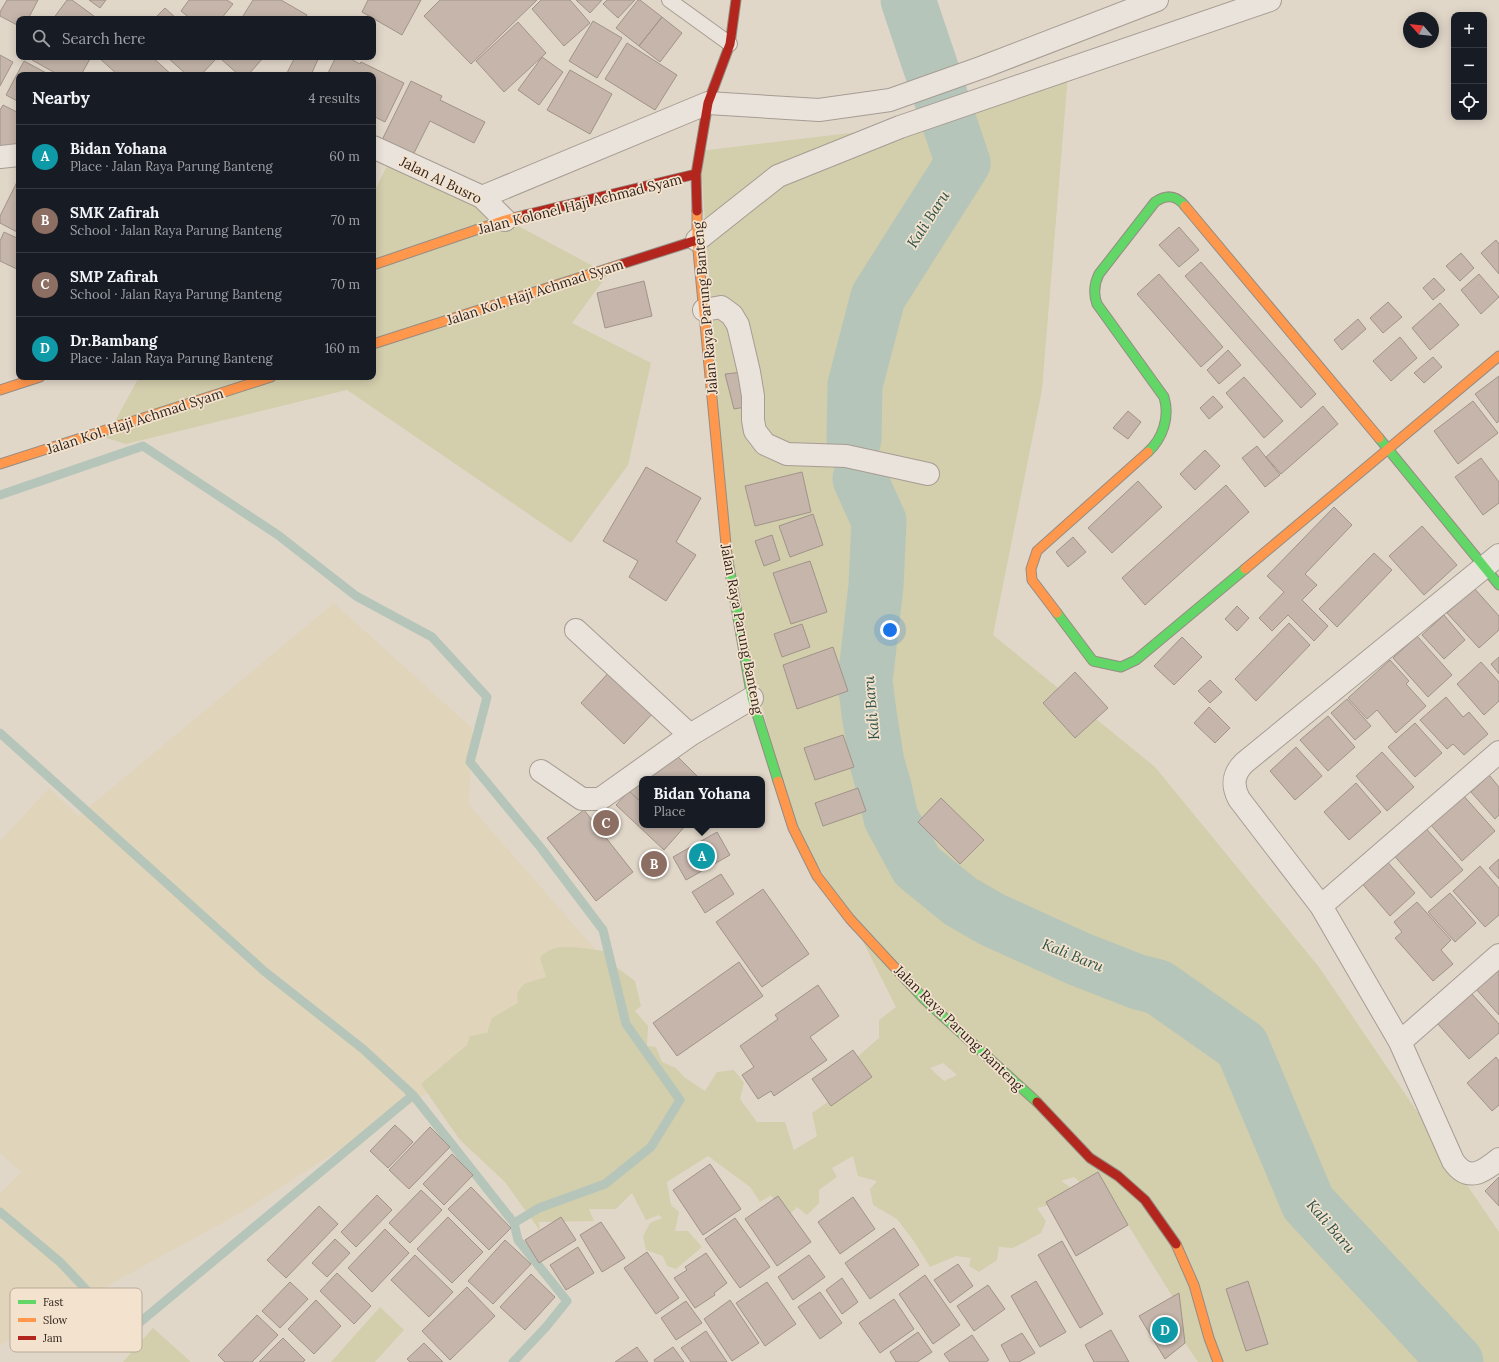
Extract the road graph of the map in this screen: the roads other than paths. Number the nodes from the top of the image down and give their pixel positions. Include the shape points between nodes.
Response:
1 (670, 0) edge
2 (736, 0) edge
3 (1157, 0) edge
4 (1270, 0) edge
5 (730, 44) junction
6 (708, 103) junction
7 (376, 148) edge
8 (16, 155) edge
9 (0, 157) edge
10 (696, 174) junction
11 (482, 197) junction
12 (505, 220) junction
13 (698, 240) junction
14 (376, 264) edge
15 (704, 310) junction
16 (376, 343) edge
17 (1499, 356) edge
18 (31, 380) edge
19 (262, 380) edge
20 (0, 390) edge
21 (1388, 449) junction
22 (0, 464) edge
23 (928, 474) dead end
24 (1492, 561) edge
25 (1499, 584) edge
26 (576, 630) dead end
27 (752, 698) junction
28 (690, 735) junction
29 (1499, 752) edge
30 (541, 771) dead end
31 (1321, 906) junction
32 (1499, 955) edge
33 (1400, 1042) junction
34 (1499, 1159) edge
35 (1218, 1362) edge

1 - 5 lane
2 - 5 street, Jalan Raya Parung Banteng
3 - 6 street via 890,100 818,110
4 - 13 street via 900,127 778,176
5 - 6 street, Jalan Raya Parung Banteng
6 - 10 street, Jalan Raya Parung Banteng
6 - 11 street
7 - 11 street, Jalan Al Busro
8 - 9 street
10 - 12 street, Jalan Kolonel Haji Achmad Syam
10 - 13 street, Jalan Raya Parung Banteng
11 - 12 street, Jalan Al Busro
12 - 14 street, Jalan Kolonel Haji Achmad Syam
13 - 15 street, Jalan Raya Parung Banteng
13 - 16 street, Jalan Kol. Haji Achmad Syam
15 - 23 street via 721,306 732,315 738,325 751,384 755,431 765,444 787,454 846,456
15 - 27 street, Jalan Raya Parung Banteng via 726,549
17 - 21 street
18 - 20 street
19 - 22 street, Jalan Kol. Haji Achmad Syam
21 - 21 street via 1127,665 1121,667 1093,661 1030,575 1030,566 1037,551 1151,449 1161,435 1168,409 1164,397 1097,304 1093,291 1099,274 1155,202 1163,197 1179,199
21 - 24 street
24 - 25 street
24 - 31 street via 1244,763 1236,773 1234,783 1238,799
26 - 28 street
27 - 28 street
27 - 35 street, Jalan Raya Parung Banteng via 793,828 817,876 850,919 925,1000 1044,1109 1090,1158 1118,1176 1145,1200 1174,1239 1194,1285
28 - 30 street via 600,799 582,799
29 - 31 street
31 - 33 street
32 - 33 street
33 - 34 street via 1457,1167 1473,1174 1482,1172

